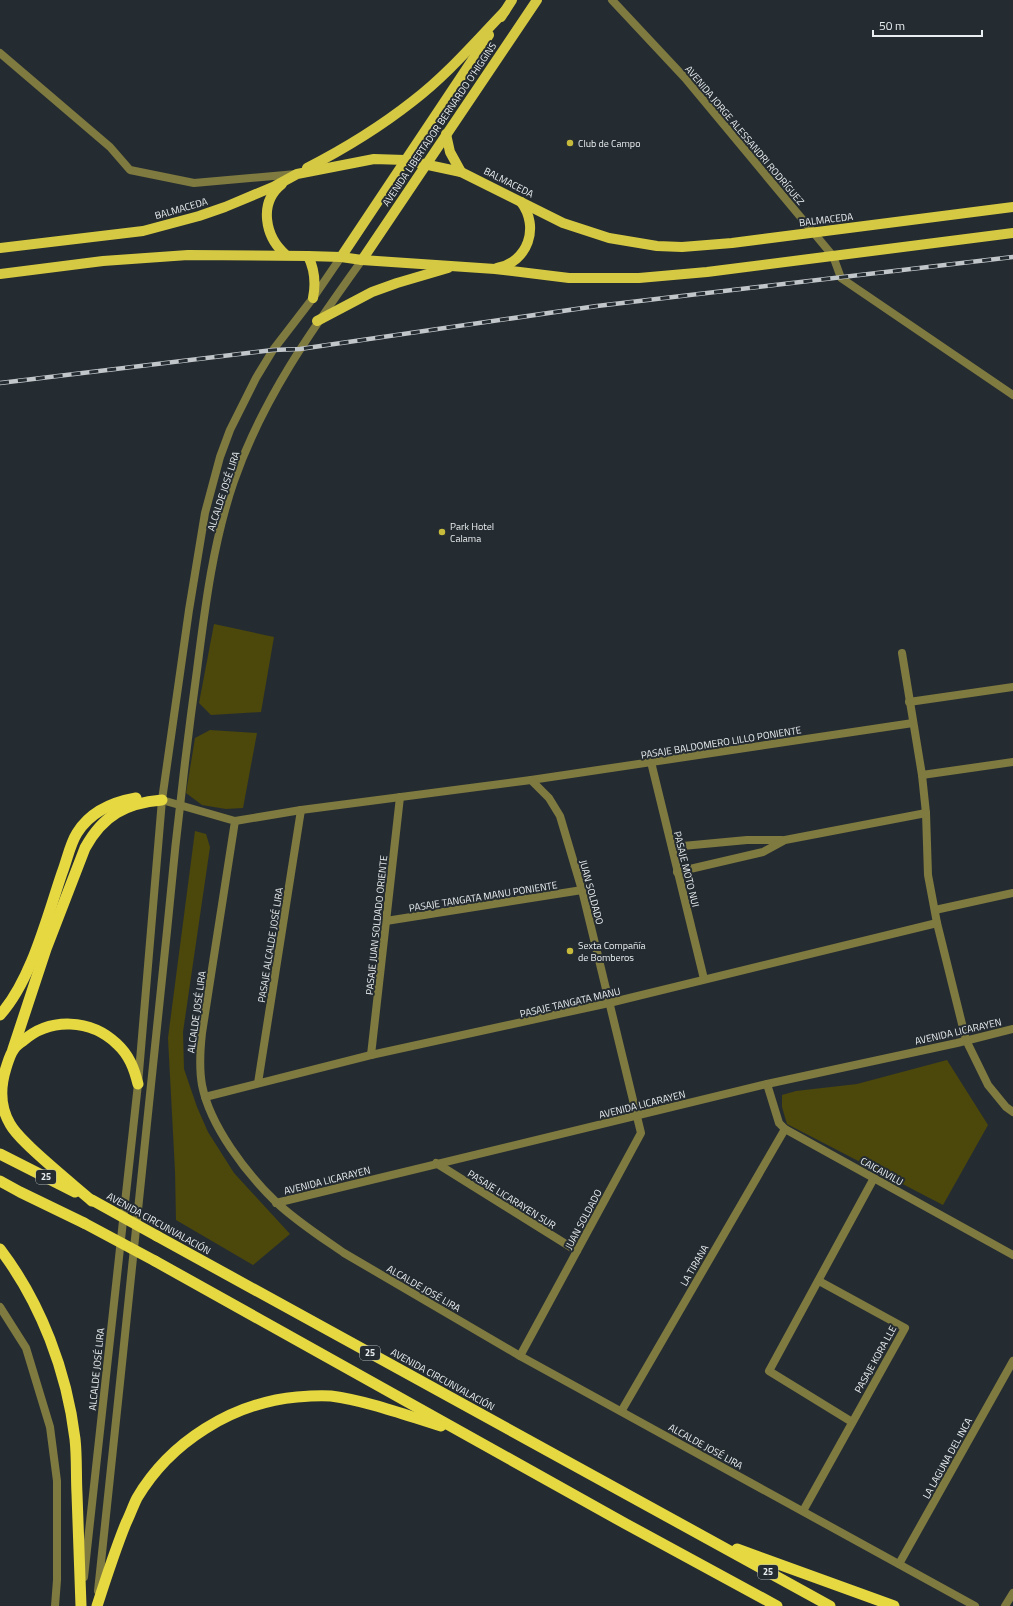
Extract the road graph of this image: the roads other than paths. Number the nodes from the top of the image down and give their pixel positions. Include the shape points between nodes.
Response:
1 (512, 0) edge
2 (537, 0) edge
3 (612, 0) edge
4 (505, 11) junction
5 (0, 53) edge
6 (446, 134) junction
7 (405, 160) junction
8 (426, 164) junction
9 (462, 172) junction
10 (297, 174) junction
11 (520, 200) junction
12 (1013, 207) edge
13 (813, 232) junction
14 (1013, 233) edge
15 (0, 248) edge
16 (286, 255) junction
17 (308, 256) junction
18 (832, 256) junction
19 (341, 257) junction
20 (362, 260) junction
21 (453, 266) junction
22 (495, 269) junction
23 (0, 274) edge
24 (312, 298) junction
25 (317, 321) junction
26 (1013, 395) edge
27 (902, 653) dead end
28 (1013, 687) edge
29 (909, 702) junction
30 (913, 723) junction
31 (651, 762) junction
32 (1013, 762) edge
33 (922, 775) junction
34 (532, 780) junction
35 (400, 797) junction
36 (162, 800) junction
37 (179, 806) junction
38 (301, 810) junction
39 (926, 813) junction
40 (235, 821) junction
41 (785, 840) junction
42 (672, 847) junction
43 (678, 872) junction
44 (582, 890) junction
45 (1013, 893) edge
46 (935, 910) junction
47 (386, 921) junction
48 (938, 923) junction
49 (704, 979) junction
50 (610, 1004) junction
51 (0, 1016) edge
52 (1013, 1029) edge
53 (966, 1040) junction
54 (13, 1049) junction
55 (371, 1055) junction
56 (258, 1083) junction
57 (138, 1084) junction
58 (767, 1084) junction
59 (205, 1097) junction
60 (1013, 1112) edge
61 (638, 1115) junction
62 (785, 1129) junction
63 (0, 1154) edge
64 (436, 1163) junction
65 (874, 1178) junction
66 (0, 1181) edge
67 (92, 1201) junction
68 (276, 1202) junction
69 (0, 1249) edge
70 (577, 1251) junction
71 (1013, 1255) edge
72 (819, 1281) junction
73 (0, 1307) edge
74 (520, 1356) junction
75 (1013, 1361) edge
76 (622, 1410) junction
77 (852, 1422) junction
78 (462, 1433) junction
79 (803, 1512) junction
80 (707, 1538) junction
81 (899, 1564) junction
82 (1013, 1593) edge
83 (55, 1606) edge
84 (81, 1606) edge
85 (97, 1606) edge
86 (778, 1606) edge
87 (830, 1606) edge
88 (894, 1606) edge
89 (975, 1606) edge
90 (1005, 1606) edge

1 - 4 main road, AVENIDA LIBERTADOR BERNARDO O'HIGGINS
2 - 6 main road, AVENIDA LIBERTADOR BERNARDO O'HIGGINS
3 - 13 street, AVENIDA JORGE ALESSANDRI RODRÍGUEZ via 685,78
4 - 7 main road, AVENIDA LIBERTADOR BERNARDO O'HIGGINS
4 - 10 main road via 414,101 359,138
5 - 10 street via 110,147 130,170 194,183
6 - 8 main road, AVENIDA LIBERTADOR BERNARDO O'HIGGINS
6 - 9 main road via 450,152
7 - 8 main road, BALMACEDA
7 - 10 main road, BALMACEDA via 374,159
7 - 19 main road, AVENIDA LIBERTADOR BERNARDO O'HIGGINS
8 - 9 main road, BALMACEDA
8 - 20 main road, AVENIDA LIBERTADOR BERNARDO O'HIGGINS
9 - 11 main road, BALMACEDA
10 - 15 main road, BALMACEDA via 225,207 143,231
10 - 16 main road via 276,189 266,213 266,223 271,237 278,249
11 - 13 main road, BALMACEDA via 557,220 586,231 657,246 707,245
11 - 22 main road via 530,224 529,241 526,249 516,259 504,267
12 - 13 main road, BALMACEDA
13 - 18 street, AVENIDA JORGE ALESSANDRI RODRÍGUEZ
14 - 18 main road
16 - 17 main road
16 - 23 main road via 139,258
17 - 19 main road
17 - 24 main road via 314,272
18 - 22 main road via 686,275 639,278 569,278
18 - 26 street, AVENIDA JORGE ALESSANDRI RODRÍGUEZ via 841,278
19 - 20 main road
19 - 24 street, ALCALDE JOSÉ LIRA
20 - 21 main road
20 - 25 street, ALCALDE JOSÉ LIRA
21 - 22 main road
21 - 25 main road via 372,292
24 - 36 street, ALCALDE JOSÉ LIRA via 256,378 230,430 212,485 189,610
25 - 37 street, ALCALDE JOSÉ LIRA via 264,413 244,455 226,506 219,531 204,618
27 - 29 street
28 - 29 street
29 - 30 street
30 - 31 street, PASAJE BALDOMERO LILLO PONIENTE
30 - 33 street
31 - 34 street, PASAJE BALDOMERO LILLO PONIENTE
31 - 42 street, PASAJE MOTO NUI
32 - 33 street
33 - 39 street
34 - 35 street
34 - 44 street, JUAN SOLDADO via 549,798 560,816
35 - 38 street
35 - 47 street, PASAJE JUAN SOLDADO ORIENTE
36 - 37 street
36 - 51 highway via 139,797 115,803 94,815 77,833 32,958 14,996
36 - 54 highway via 144,802 121,810 106,820 85,848 46,949
36 - 57 street, ALCALDE JOSÉ LIRA
37 - 40 street
37 - 85 street, ALCALDE JOSÉ LIRA
38 - 40 street
38 - 56 street, PASAJE ALCALDE JOSÉ LIRA
39 - 41 street
39 - 46 street via 928,875
40 - 59 street, ALCALDE JOSÉ LIRA via 200,1050
41 - 42 street via 747,840
41 - 43 street via 763,852
42 - 43 street, PASAJE MOTO NUI
43 - 49 street, PASAJE MOTO NUI
44 - 47 street, PASAJE TANGATA MANU PONIENTE
44 - 50 street, JUAN SOLDADO
45 - 46 street
46 - 48 street
47 - 55 street, PASAJE JUAN SOLDADO ORIENTE
48 - 49 street, PASAJE TANGATA MANU
48 - 53 street
49 - 50 street, PASAJE TANGATA MANU
50 - 55 street, PASAJE TANGATA MANU
50 - 61 street, JUAN SOLDADO
52 - 53 street, AVENIDA LICARAYEN
53 - 58 street, AVENIDA LICARAYEN
53 - 60 street via 988,1084
54 - 57 highway via 29,1036 50,1026 86,1026 108,1036 117,1044 132,1064
54 - 67 highway via 1,1084 2,1103 10,1124 38,1155
55 - 56 street, PASAJE TANGATA MANU
56 - 59 street, PASAJE TANGATA MANU
57 - 84 street, ALCALDE JOSÉ LIRA
58 - 61 street, AVENIDA LICARAYEN
58 - 62 street via 779,1123
59 - 68 street, ALCALDE JOSÉ LIRA via 230,1148
61 - 64 street, AVENIDA LICARAYEN
61 - 70 street, JUAN SOLDADO via 641,1133
62 - 65 street, CAICAIVILU
62 - 76 street, LA TIRANA
63 - 67 highway, AVENIDA CIRCUNVALACIÓN / 25
64 - 68 street, AVENIDA LICARAYEN
64 - 70 street, PASAJE LICARAYEN SUR
65 - 71 street, CAICAIVILU
65 - 72 street
66 - 78 highway, 25, bridge via 155,1261
67 - 80 highway, AVENIDA CIRCUNVALACIÓN / 25, bridge
68 - 74 street, ALCALDE JOSÉ LIRA via 344,1253
69 - 84 highway via 20,1278 46,1330 64,1384 75,1440
70 - 74 street, JUAN SOLDADO
72 - 77 street via 768,1371
72 - 77 street, PASAJE KORA LLE via 905,1328
73 - 83 street via 26,1348 50,1427 57,1481
74 - 76 street, ALCALDE JOSÉ LIRA
75 - 81 street, LA LAGUNA DEL INCA
76 - 79 street, ALCALDE JOSÉ LIRA
77 - 79 street, PASAJE KORA LLE
78 - 85 highway via 376,1406 330,1396 272,1401 236,1413 187,1442 147,1484 136,1500 113,1554
78 - 86 highway, 25
79 - 81 street, ALCALDE JOSÉ LIRA
80 - 87 highway, AVENIDA CIRCUNVALACIÓN / 25
80 - 88 highway
81 - 89 street, ALCALDE JOSÉ LIRA
82 - 90 street

